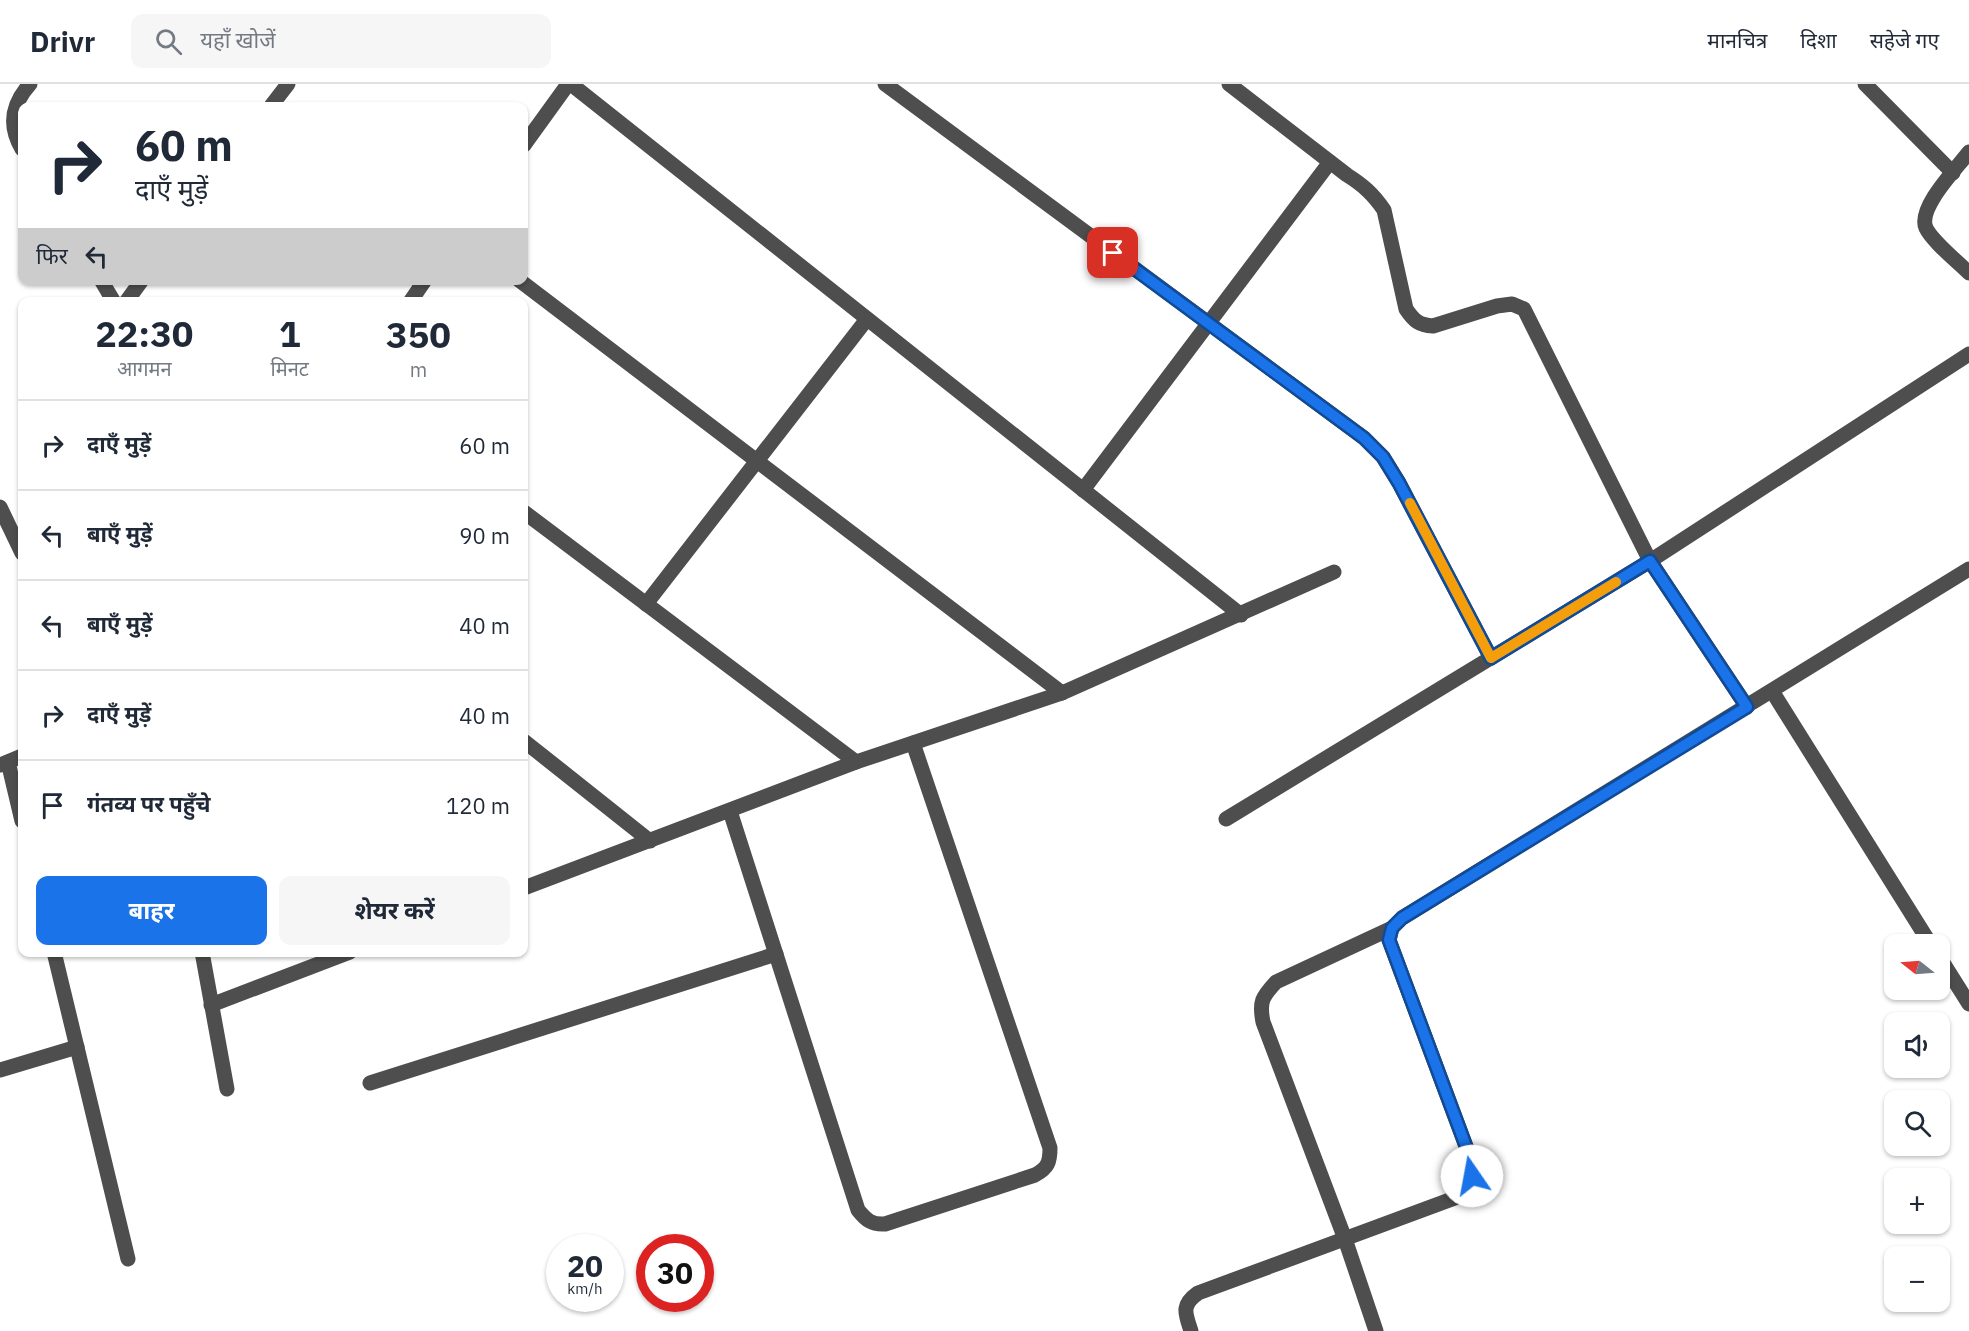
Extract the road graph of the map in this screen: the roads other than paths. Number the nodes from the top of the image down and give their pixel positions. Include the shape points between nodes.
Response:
1 (30, 84) edge
2 (288, 84) edge
3 (569, 84) edge
4 (885, 84) edge
5 (1228, 84) edge
6 (1865, 84) edge
7 (274, 102) edge
8 (528, 140) edge
9 (18, 143) edge
10 (1969, 152) edge
11 (1330, 162) junction
12 (1953, 173) junction
13 (1969, 273) edge
14 (526, 285) edge
15 (867, 319) junction
16 (1208, 324) junction
17 (1969, 354) edge
18 (758, 462) junction
19 (1083, 490) junction
20 (0, 507) edge
21 (528, 515) edge
22 (18, 545) edge
23 (1650, 561) junction
24 (1969, 569) edge
25 (1334, 573) dead end
26 (646, 604) junction
27 (1241, 615) junction
28 (1491, 658) junction
29 (1772, 691) junction
30 (1062, 693) junction
31 (1747, 707) junction
32 (913, 743) junction
33 (528, 744) edge
34 (10, 761) edge
35 (856, 762) junction
36 (18, 801) edge
37 (729, 811) junction
38 (1226, 819) dead end
39 (650, 841) junction
40 (528, 887) edge
41 (1392, 928) junction
42 (1924, 934) edge
43 (776, 954) junction
44 (55, 957) edge
45 (203, 957) edge
46 (337, 957) edge
47 (1950, 974) edge
48 (1969, 1004) edge
49 (212, 1005) junction
50 (77, 1047) junction
51 (0, 1070) edge
52 (370, 1083) dead end
53 (227, 1089) dead end
54 (1345, 1239) junction
55 (128, 1259) dead end
56 (1191, 1331) edge
57 (1376, 1331) edge

1 - 9 street via 15,106 13,122
2 - 7 street
3 - 8 street
3 - 15 street
4 - 16 street
5 - 11 street
6 - 12 street
10 - 12 street
11 - 16 street
11 - 23 street via 1362,184 1384,210 1406,309 1414,321 1433,326 1497,306 1512,304 1524,309
12 - 13 street via 1930,202 1926,228
14 - 18 street
15 - 18 street
15 - 19 street
16 - 19 street
16 - 28 street via 1364,438 1383,457
17 - 23 street
18 - 26 street
18 - 30 street
19 - 27 street
20 - 22 street
21 - 26 street
23 - 28 street
23 - 31 street
24 - 29 street
25 - 27 street
26 - 35 street
27 - 30 street
28 - 38 street
29 - 31 street
29 - 42 street
30 - 32 street
31 - 41 street via 1402,918
32 - 35 street
32 - 43 street via 1050,1148 1050,1161 1044,1170 885,1224 874,1224 864,1218 858,1210
33 - 39 street
34 - 36 street
35 - 37 street
37 - 39 street
37 - 43 street
39 - 40 street
41 - 54 street via 1276,982 1260,1008
41 - 54 street via 1389,940 1470,1157 1472,1176 1463,1195
43 - 52 street
44 - 50 street
45 - 49 street
46 - 49 street
47 - 48 street
49 - 53 street
50 - 51 street
50 - 55 street
54 - 56 street via 1198,1293 1185,1308
54 - 57 street

